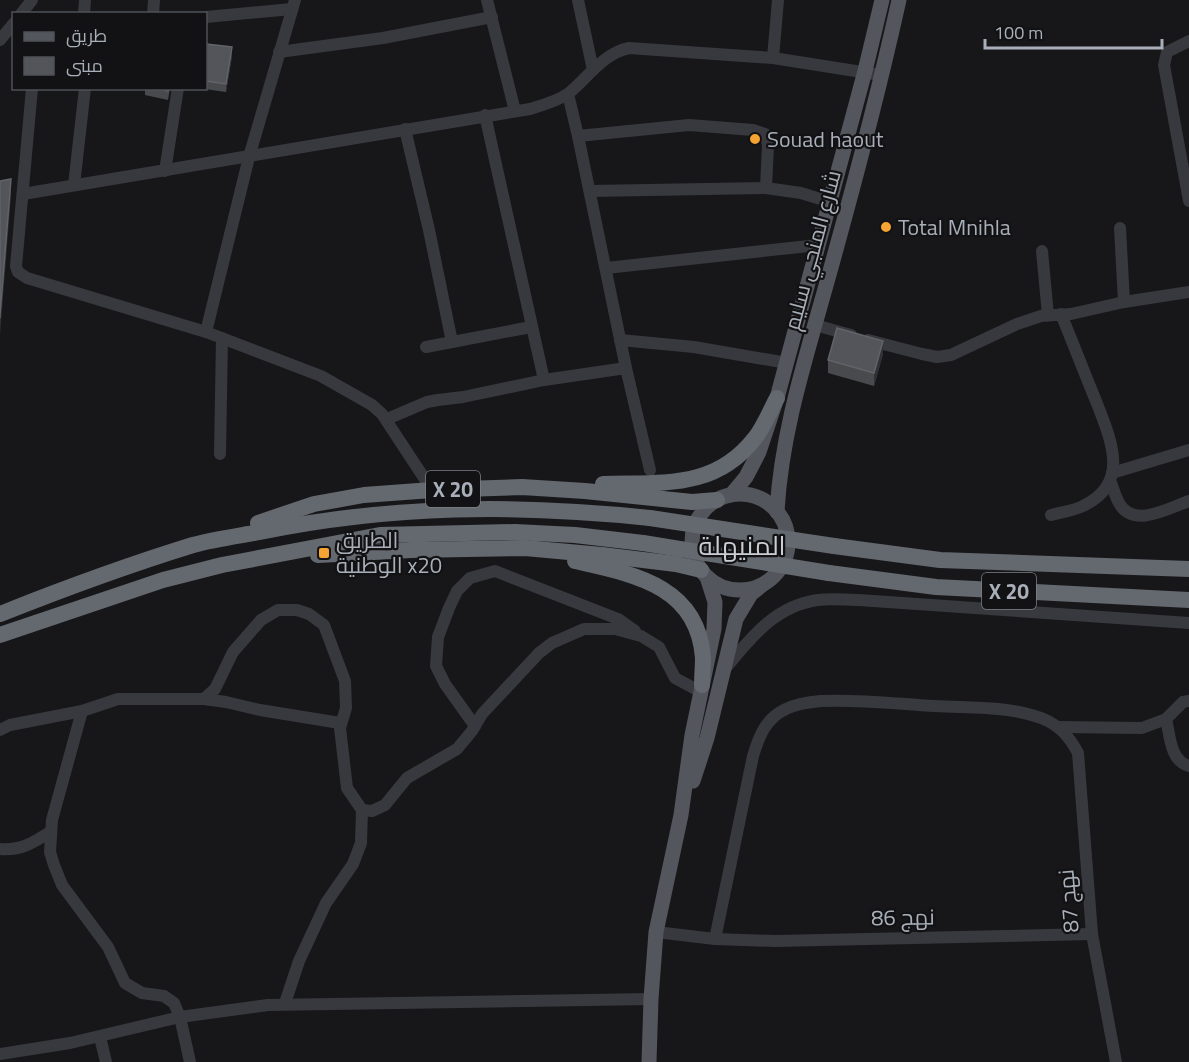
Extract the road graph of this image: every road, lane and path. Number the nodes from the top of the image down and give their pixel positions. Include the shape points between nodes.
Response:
1 (34, 0) edge
2 (487, 0) edge
3 (578, 0) edge
4 (778, 0) edge
5 (882, 0) edge
6 (899, 0) edge
7 (294, 4) edge
8 (23, 12) edge
9 (207, 16) edge
10 (492, 17) junction
11 (12, 25) edge
12 (0, 40) edge
13 (1189, 41) edge
14 (279, 52) junction
15 (773, 58) junction
16 (593, 70) junction
17 (865, 72) junction
18 (881, 75) junction
19 (32, 90) edge
20 (85, 90) edge
21 (178, 90) edge
22 (568, 93) junction
23 (515, 111) junction
24 (485, 115) junction
25 (405, 129) junction
26 (578, 136) junction
27 (249, 158) junction
28 (165, 171) junction
29 (74, 185) junction
30 (766, 188) junction
31 (590, 191) junction
32 (23, 194) junction
33 (1189, 201) edge
34 (830, 202) junction
35 (1120, 228) dead end
36 (818, 245) junction
37 (1042, 251) dead end
38 (606, 267) junction
39 (1189, 292) edge
40 (1124, 302) junction
41 (1061, 314) junction
42 (1047, 315) junction
43 (815, 325) junction
44 (531, 327) junction
45 (206, 332) junction
46 (222, 338) junction
47 (620, 340) junction
48 (452, 342) junction
49 (426, 347) dead end
50 (788, 363) junction
51 (626, 368) junction
52 (544, 380) junction
53 (777, 398) junction
54 (387, 419) junction
55 (1189, 450) edge
56 (220, 453) dead end
57 (650, 470) dead end
58 (1111, 477) junction
59 (522, 487) junction
60 (432, 490) junction
61 (724, 498) junction
62 (1189, 501) edge
63 (777, 512) junction
64 (1051, 515) dead end
65 (195, 545) junction
66 (497, 549) junction
67 (222, 565) junction
68 (1189, 569) edge
69 (704, 574) junction
70 (762, 585) junction
71 (1189, 600) edge
72 (0, 614) edge
73 (1189, 623) edge
74 (0, 635) edge
75 (641, 636) junction
76 (723, 671) junction
77 (701, 689) junction
78 (204, 699) junction
79 (1189, 701) edge
80 (82, 711) junction
81 (1166, 719) junction
82 (340, 723) junction
83 (475, 726) junction
84 (1058, 727) junction
85 (0, 730) edge
86 (1189, 766) edge
87 (362, 810) junction
88 (681, 815) junction
89 (50, 832) junction
90 (0, 849) edge
91 (656, 932) junction
92 (1092, 934) junction
93 (715, 939) junction
94 (651, 999) junction
95 (285, 1003) junction
96 (180, 1017) junction
97 (100, 1037) junction
98 (0, 1054) edge
99 (15, 1058) edge
100 (106, 1062) edge
101 (190, 1062) edge
102 (649, 1062) edge
103 (1116, 1062) edge

1 - 8 street
2 - 10 street
3 - 16 street
4 - 15 street
5 - 17 main road, شارع المنجي سليم
6 - 18 main road, شارع المنجي سليم
7 - 9 street
7 - 14 street
10 - 14 street via 383,38
10 - 23 street
11 - 12 street
13 - 33 street via 1167,52 1164,64
14 - 27 street
15 - 16 street via 629,48
15 - 17 street
16 - 22 street
17 - 18 street
17 - 34 main road, شارع المنجي سليم
18 - 43 main road, شارع المنجي سليم
19 - 32 street
20 - 29 street
21 - 28 street
22 - 23 street via 543,105
22 - 26 street
23 - 24 street
24 - 25 street
24 - 44 street
25 - 27 street
25 - 48 street
26 - 30 street via 689,125 753,130 765,134 768,145
26 - 31 street
27 - 28 street
27 - 45 street
28 - 29 street
29 - 32 street
30 - 31 street
30 - 34 street via 801,192
31 - 38 street
32 - 45 street via 16,266 21,274
34 - 36 main road, شارع المنجي سليم
35 - 40 street
36 - 38 street
36 - 50 main road, شارع المنجي سليم
37 - 42 street
38 - 47 street
39 - 40 street
40 - 41 street
41 - 42 street
41 - 58 street via 1110,438 1114,462
42 - 43 street via 1028,319 951,355 937,357
43 - 63 main road, شارع المنجي سليم via 782,456
44 - 48 street
44 - 52 street
45 - 46 street
46 - 54 street via 321,376 372,405
46 - 56 street
47 - 50 street via 694,347
47 - 51 street
48 - 49 street
50 - 53 main road, شارع المنجي سليم
51 - 52 street
51 - 57 street
52 - 54 street via 427,402
53 - 59 highway via 756,438 732,462 713,473 687,481
53 - 61 main road, شارع المنجي سليم via 746,477
54 - 60 street
55 - 58 street
58 - 62 street via 1119,503 1133,515 1151,514
58 - 64 street via 1091,502
59 - 60 highway, X 20
59 - 61 highway, X 20 via 692,502
60 - 65 highway, X 20 via 364,495 314,504
61 - 63 main road via 756,498
61 - 69 main road via 706,508 693,531 694,558
63 - 70 main road via 787,536 787,552 781,567
65 - 68 highway, X 20, bridge via 311,521 374,513 505,508 650,518 940,560
65 - 72 highway, X 20
66 - 67 highway, X 20 via 286,556
66 - 69 highway, X 20 via 602,555 675,564
66 - 77 highway via 604,567 660,586 688,612 696,627 703,657
67 - 71 highway, X 20, bridge via 380,535 515,532 643,543 936,587
67 - 74 highway, X 20 via 164,579
69 - 70 main road via 719,586 733,590
69 - 77 main road via 712,589 715,616
70 - 76 main road via 751,594 736,619
73 - 76 street, X 20 via 818,600 768,621
75 - 77 street via 659,647 675,678
75 - 83 street via 615,629 584,629 552,643 490,705
75 - 83 street via 618,619 495,571 470,578 457,591 449,608 438,638 436,666
76 - 88 main road via 707,738
77 - 88 main road
78 - 80 street via 118,699
78 - 82 street
78 - 82 street via 215,689 233,652 261,620 278,610 297,610 324,625 345,681 346,708
79 - 81 street
80 - 85 street
80 - 89 street
81 - 84 street via 1142,728
81 - 86 street via 1175,756
82 - 87 street via 347,788
83 - 87 street via 457,749 407,778 385,805 372,811
84 - 92 street, نهج 87 via 1069,737 1080,763
84 - 93 street via 1034,715 1007,711 846,701 802,704 777,714 762,730 753,756
87 - 95 street via 357,856 326,903
88 - 91 main road
89 - 90 street via 29,846
89 - 96 street via 50,852 62,885 108,947 124,983 142,993 170,999
91 - 93 street, نهج 86
91 - 94 main road
92 - 93 street, نهج 86
92 - 103 street, نهج 87
94 - 95 street
94 - 102 main road
95 - 96 street
96 - 97 street
96 - 101 street
97 - 99 street
97 - 100 street
98 - 99 street

